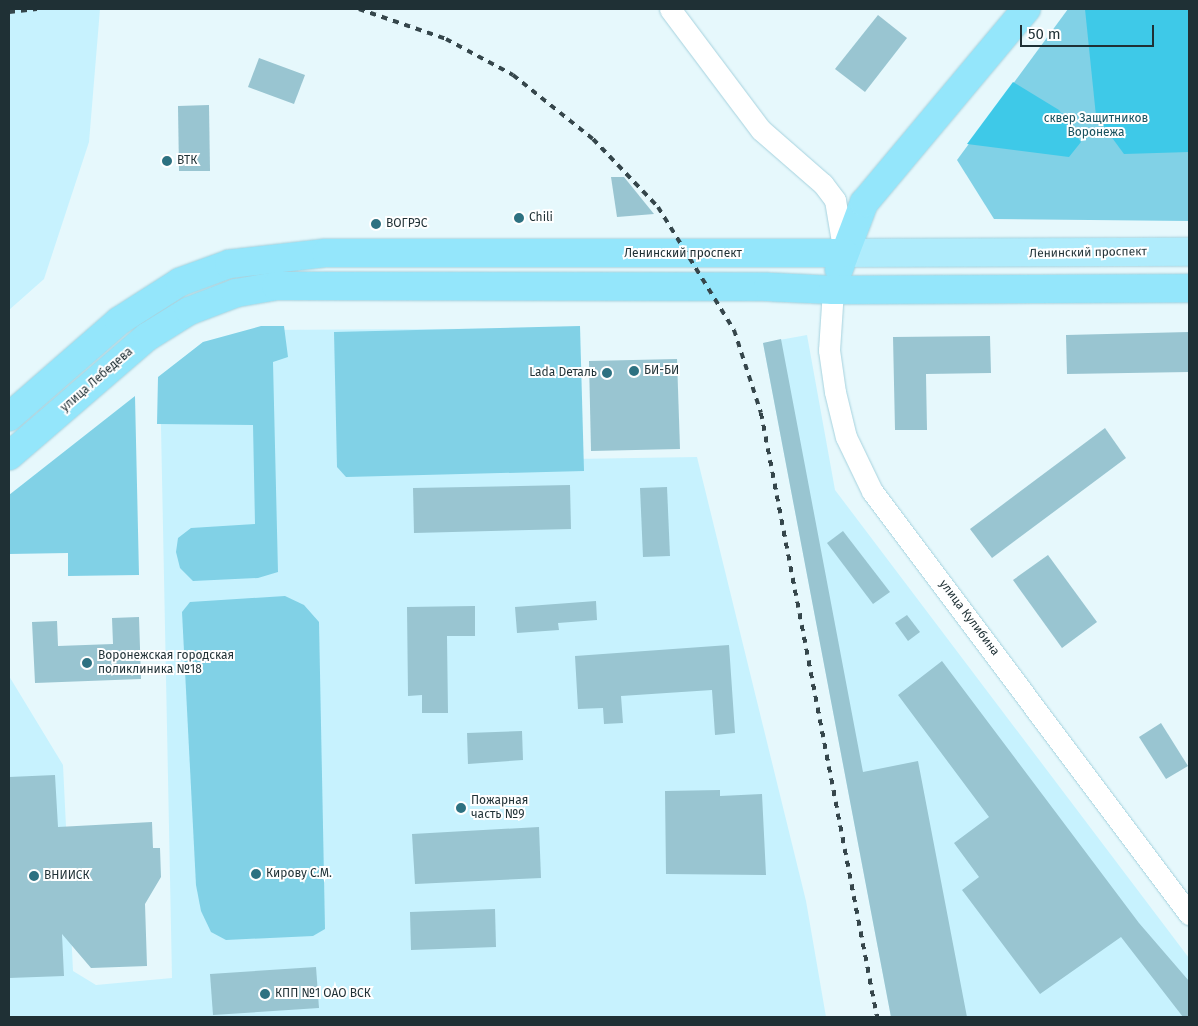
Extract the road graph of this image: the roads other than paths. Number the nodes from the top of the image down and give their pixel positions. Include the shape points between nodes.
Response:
1 (670, 9) edge
2 (1026, 9) edge
3 (1189, 252) edge
4 (844, 253) junction
5 (1189, 288) edge
6 (833, 290) junction
7 (9, 417) edge
8 (9, 456) edge
9 (1189, 914) edge

1 - 4 street via 760,130 823,184 835,200
2 - 4 highway via 864,203
3 - 4 main road, Ленинский проспект
4 - 6 highway
4 - 7 highway, Ленинский проспект via 310,254 229,264 180,282 119,321
5 - 6 highway
6 - 8 highway, улица Лебедева via 768,287 276,286 236,293 190,311 147,337
6 - 9 street, улица Кулибина via 829,350 835,392 846,437 872,492

